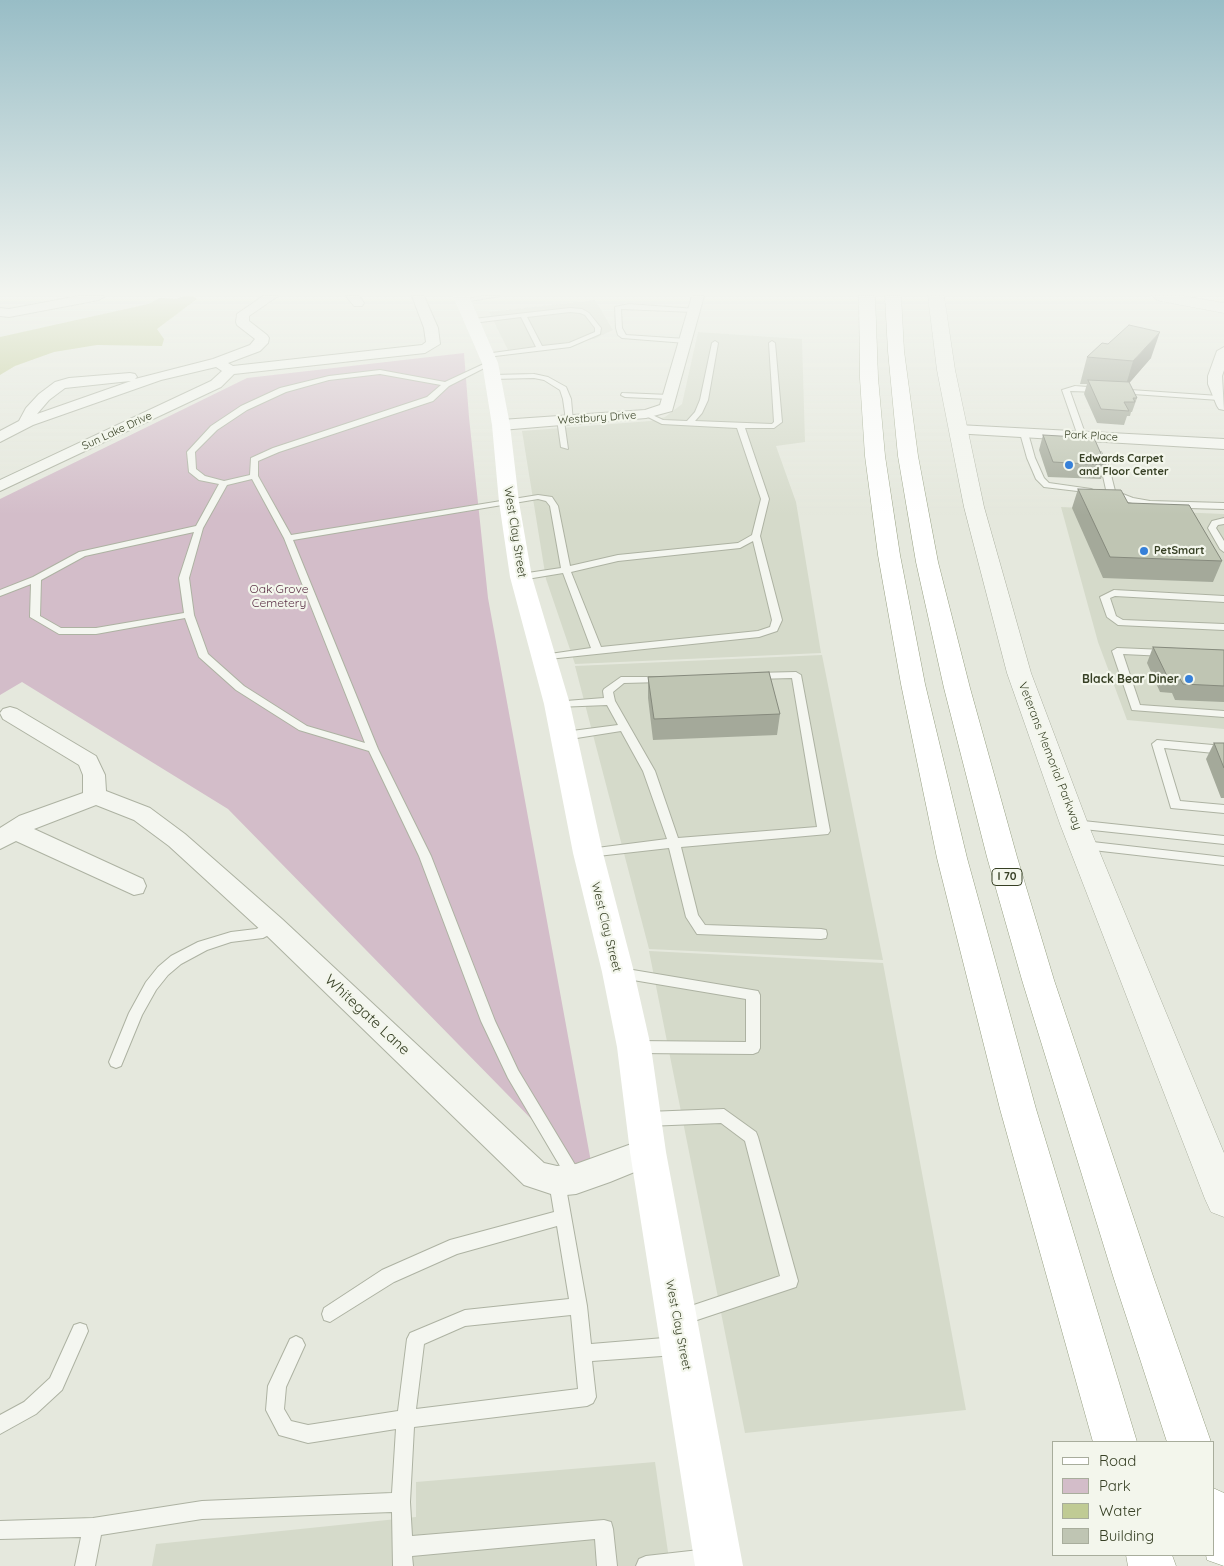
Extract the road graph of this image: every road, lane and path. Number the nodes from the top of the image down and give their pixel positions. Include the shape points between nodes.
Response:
1 (205, 369) edge
2 (223, 369) edge
3 (481, 369) edge
4 (491, 369) edge
5 (506, 369) edge
6 (678, 369) edge
7 (710, 369) edge
8 (774, 369) edge
9 (869, 369) edge
10 (897, 369) edge
11 (946, 369) edge
12 (1218, 369) edge
13 (156, 377) junction
14 (446, 384) junction
15 (625, 395) dead end
16 (670, 397) junction
17 (1222, 402) edge
18 (646, 414) junction
19 (565, 420) junction
20 (28, 422) junction
21 (689, 423) junction
22 (501, 425) junction
23 (740, 426) junction
24 (958, 430) junction
25 (1024, 433) junction
26 (1086, 436) junction
27 (0, 437) edge
28 (1224, 444) edge
29 (565, 447) dead end
30 (254, 476) junction
31 (224, 483) junction
32 (0, 486) edge
33 (1104, 492) junction
34 (509, 502) junction
35 (1224, 506) edge
36 (1224, 521) edge
37 (199, 528) junction
38 (756, 536) junction
39 (288, 538) junction
40 (1224, 549) edge
41 (566, 570) junction
42 (521, 577) junction
43 (36, 579) junction
44 (0, 593) edge
45 (1224, 599) edge
46 (189, 615) junction
47 (1224, 627) edge
48 (597, 650) junction
49 (1175, 654) edge
50 (543, 658) junction
51 (747, 676) edge
52 (670, 678) edge
53 (610, 701) junction
54 (557, 704) junction
55 (10, 714) dead end
56 (1224, 714) edge
57 (625, 728) junction
58 (564, 736) junction
59 (373, 749) junction
60 (1224, 750) edge
61 (95, 797) junction
62 (1224, 809) edge
63 (7, 835) edge
64 (1079, 835) junction
65 (1224, 840) edge
66 (674, 843) junction
67 (588, 853) junction
68 (1224, 860) edge
69 (134, 886) dead end
70 (273, 926) junction
71 (821, 934) dead end
72 (618, 972) junction
73 (634, 1048) junction
74 (116, 1062) dead end
75 (646, 1135) junction
76 (566, 1180) junction
77 (1224, 1199) edge
78 (563, 1217) junction
79 (579, 1306) junction
80 (330, 1314) dead end
81 (80, 1331) dead end
82 (679, 1332) junction
83 (296, 1345) dead end
84 (583, 1353) junction
85 (406, 1419) junction
86 (0, 1425) edge
87 (1115, 1441) edge
88 (1190, 1441) edge
89 (401, 1502) junction
90 (1214, 1514) edge
91 (93, 1528) junction
92 (0, 1530) edge
93 (1224, 1543) edge
94 (402, 1547) junction
95 (718, 1562) edge
96 (85, 1566) edge
97 (403, 1566) edge
98 (607, 1566) edge
99 (646, 1566) edge

1 - 13 street, Sun Lake Drive
2 - 32 street, Sun Lake Drive via 216,384
3 - 14 lane
4 - 22 main road, West Clay Street
5 - 19 lane via 546,378 557,384 567,399
6 - 16 street
7 - 21 lane via 704,400
8 - 23 lane via 778,422 766,427
9 - 87 main road via 875,456 889,556 915,693 952,858 1018,1109
10 - 88 main road, I 70 via 908,456 938,612 979,776 1038,980
11 - 24 street, Veterans Memorial Parkway
12 - 17 street via 1215,384
13 - 20 street, Sun Lake Drive
13 - 20 street, Sun Lake Drive via 60,385 31,411
14 - 30 lane via 430,399 254,460
14 - 31 lane via 371,373 329,378 292,388 244,408 214,428 191,452 192,470 202,478
15 - 16 lane
16 - 18 street, Westbury Drive via 667,408
17 - 26 lane via 1074,388 1066,390
18 - 19 street, Westbury Drive
18 - 21 lane via 662,422
19 - 22 street, Westbury Drive
19 - 29 lane
20 - 27 street, Sun Lake Drive
21 - 23 lane
22 - 34 main road, West Clay Street
23 - 38 lane via 765,499
24 - 25 street, Park Place
24 - 64 street, Veterans Memorial Parkway via 974,507 1019,673
25 - 26 street, Park Place
25 - 33 lane via 1040,479 1047,485
26 - 28 street, Park Place
26 - 33 lane via 1105,467
30 - 31 lane
30 - 39 lane
31 - 37 lane
33 - 35 lane via 1150,504
34 - 39 lane
34 - 41 lane via 538,497 549,499 554,506
34 - 42 main road, West Clay Street
36 - 40 lane via 1215,523 1212,528
37 - 43 lane via 82,554
37 - 46 lane via 184,578
38 - 41 lane via 740,545 618,558
38 - 48 lane via 777,620 774,629 759,634
39 - 59 lane
41 - 42 lane
41 - 48 lane
42 - 50 main road, West Clay Street
43 - 44 lane
43 - 46 lane via 35,617 59,631 96,631
45 - 47 lane via 1114,593 1105,597 1112,617 1121,623
46 - 59 lane via 203,656 240,688 303,728
48 - 50 lane
49 - 56 lane via 1117,652 1136,708
50 - 54 main road, West Clay Street
51 - 66 lane via 796,674 824,831
52 - 53 lane via 621,680 608,691
53 - 54 lane
53 - 57 lane
54 - 58 main road, West Clay Street
55 - 61 street via 88,760 94,775
57 - 58 lane
57 - 66 lane via 649,771
58 - 67 main road, West Clay Street
59 - 76 lane via 425,856 488,1021
60 - 62 lane via 1157,744 1175,805
61 - 63 street via 27,822
61 - 70 street, Whitegate Lane via 142,814 177,840
63 - 69 street
64 - 65 lane
64 - 68 lane
64 - 77 street, Veterans Memorial Parkway
66 - 67 lane
66 - 71 lane via 692,917 702,930
67 - 72 main road, West Clay Street
70 - 74 lane via 258,934 231,937 203,946 163,971 136,1013
70 - 76 street, Whitegate Lane via 536,1175
72 - 73 main road, West Clay Street
72 - 73 lane via 753,994 753,1048
73 - 75 main road, West Clay Street
75 - 76 street via 610,1168
75 - 82 main road, West Clay Street
75 - 82 lane via 724,1116 751,1137 790,1280
76 - 78 lane
78 - 79 lane
78 - 80 lane via 456,1246 388,1276
79 - 84 lane
79 - 85 lane via 465,1318 416,1339
81 - 86 lane via 56,1384 30,1408
82 - 84 lane
82 - 95 main road, West Clay Street
83 - 85 lane via 277,1386 275,1410 285,1429 308,1434
84 - 85 lane via 587,1397
85 - 89 lane
89 - 91 lane via 202,1510
89 - 94 lane
90 - 93 main road
91 - 92 lane
91 - 96 lane
94 - 97 lane
94 - 98 lane via 604,1529
95 - 99 lane

